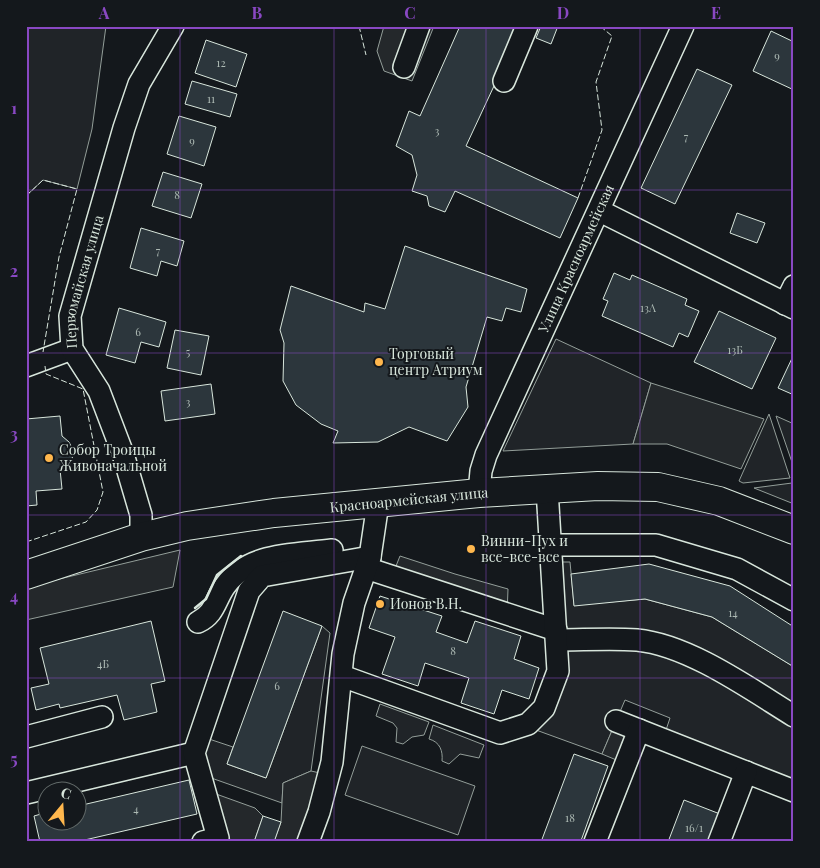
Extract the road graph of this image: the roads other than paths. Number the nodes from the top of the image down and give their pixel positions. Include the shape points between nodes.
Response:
1 (173, 26) edge
2 (420, 26) edge
3 (527, 26) edge
4 (683, 26) edge
5 (404, 67) dead end
6 (504, 81) dead end
7 (600, 211) junction
8 (791, 300) edge
9 (72, 349) junction
10 (26, 366) edge
11 (547, 489) junction
12 (479, 493) junction
13 (378, 503) junction
14 (794, 530) edge
15 (141, 537) junction
16 (552, 545) junction
17 (369, 556) junction
18 (26, 575) edge
19 (794, 600) edge
20 (198, 622) dead end
21 (556, 635) junction
22 (342, 676) junction
23 (794, 716) edge
24 (102, 718) dead end
25 (616, 720) dead end
26 (639, 730) junction
27 (26, 736) edge
28 (194, 754) junction
29 (746, 772) junction
30 (794, 791) edge
31 (26, 793) edge
32 (202, 842) edge
33 (308, 842) edge
34 (595, 842) edge
35 (719, 842) edge

1 - 9 street, Первомайская улица via 139,84 124,128 70,316
2 - 5 street
3 - 6 street
4 - 7 street, Улица Красноармейская
7 - 8 street
7 - 12 street, Улица Красноармейская via 486,454
9 - 10 street
9 - 15 street, Первомайская улица via 99,391 123,454 141,515
11 - 12 main road, Красноармейская улица
11 - 14 main road, Красноармейская улица via 658,487 720,501
11 - 16 street
12 - 13 main road, Красноармейская улица
13 - 15 main road, Красноармейская улица via 274,513 187,526
13 - 17 street
15 - 18 main road, Красноармейская улица
16 - 19 street via 656,545 736,569
16 - 21 street
17 - 20 street via 258,560 238,571 225,586 208,617
17 - 21 street
17 - 22 street via 354,603 343,654
17 - 28 street via 262,576 249,591
21 - 22 street via 558,671 544,708 528,724 500,734
21 - 23 street via 638,640 675,650 715,668
22 - 33 street via 332,762
24 - 27 street
25 - 26 street
26 - 29 street
26 - 34 street
28 - 31 street
28 - 32 street via 218,838
29 - 30 street
29 - 35 street

